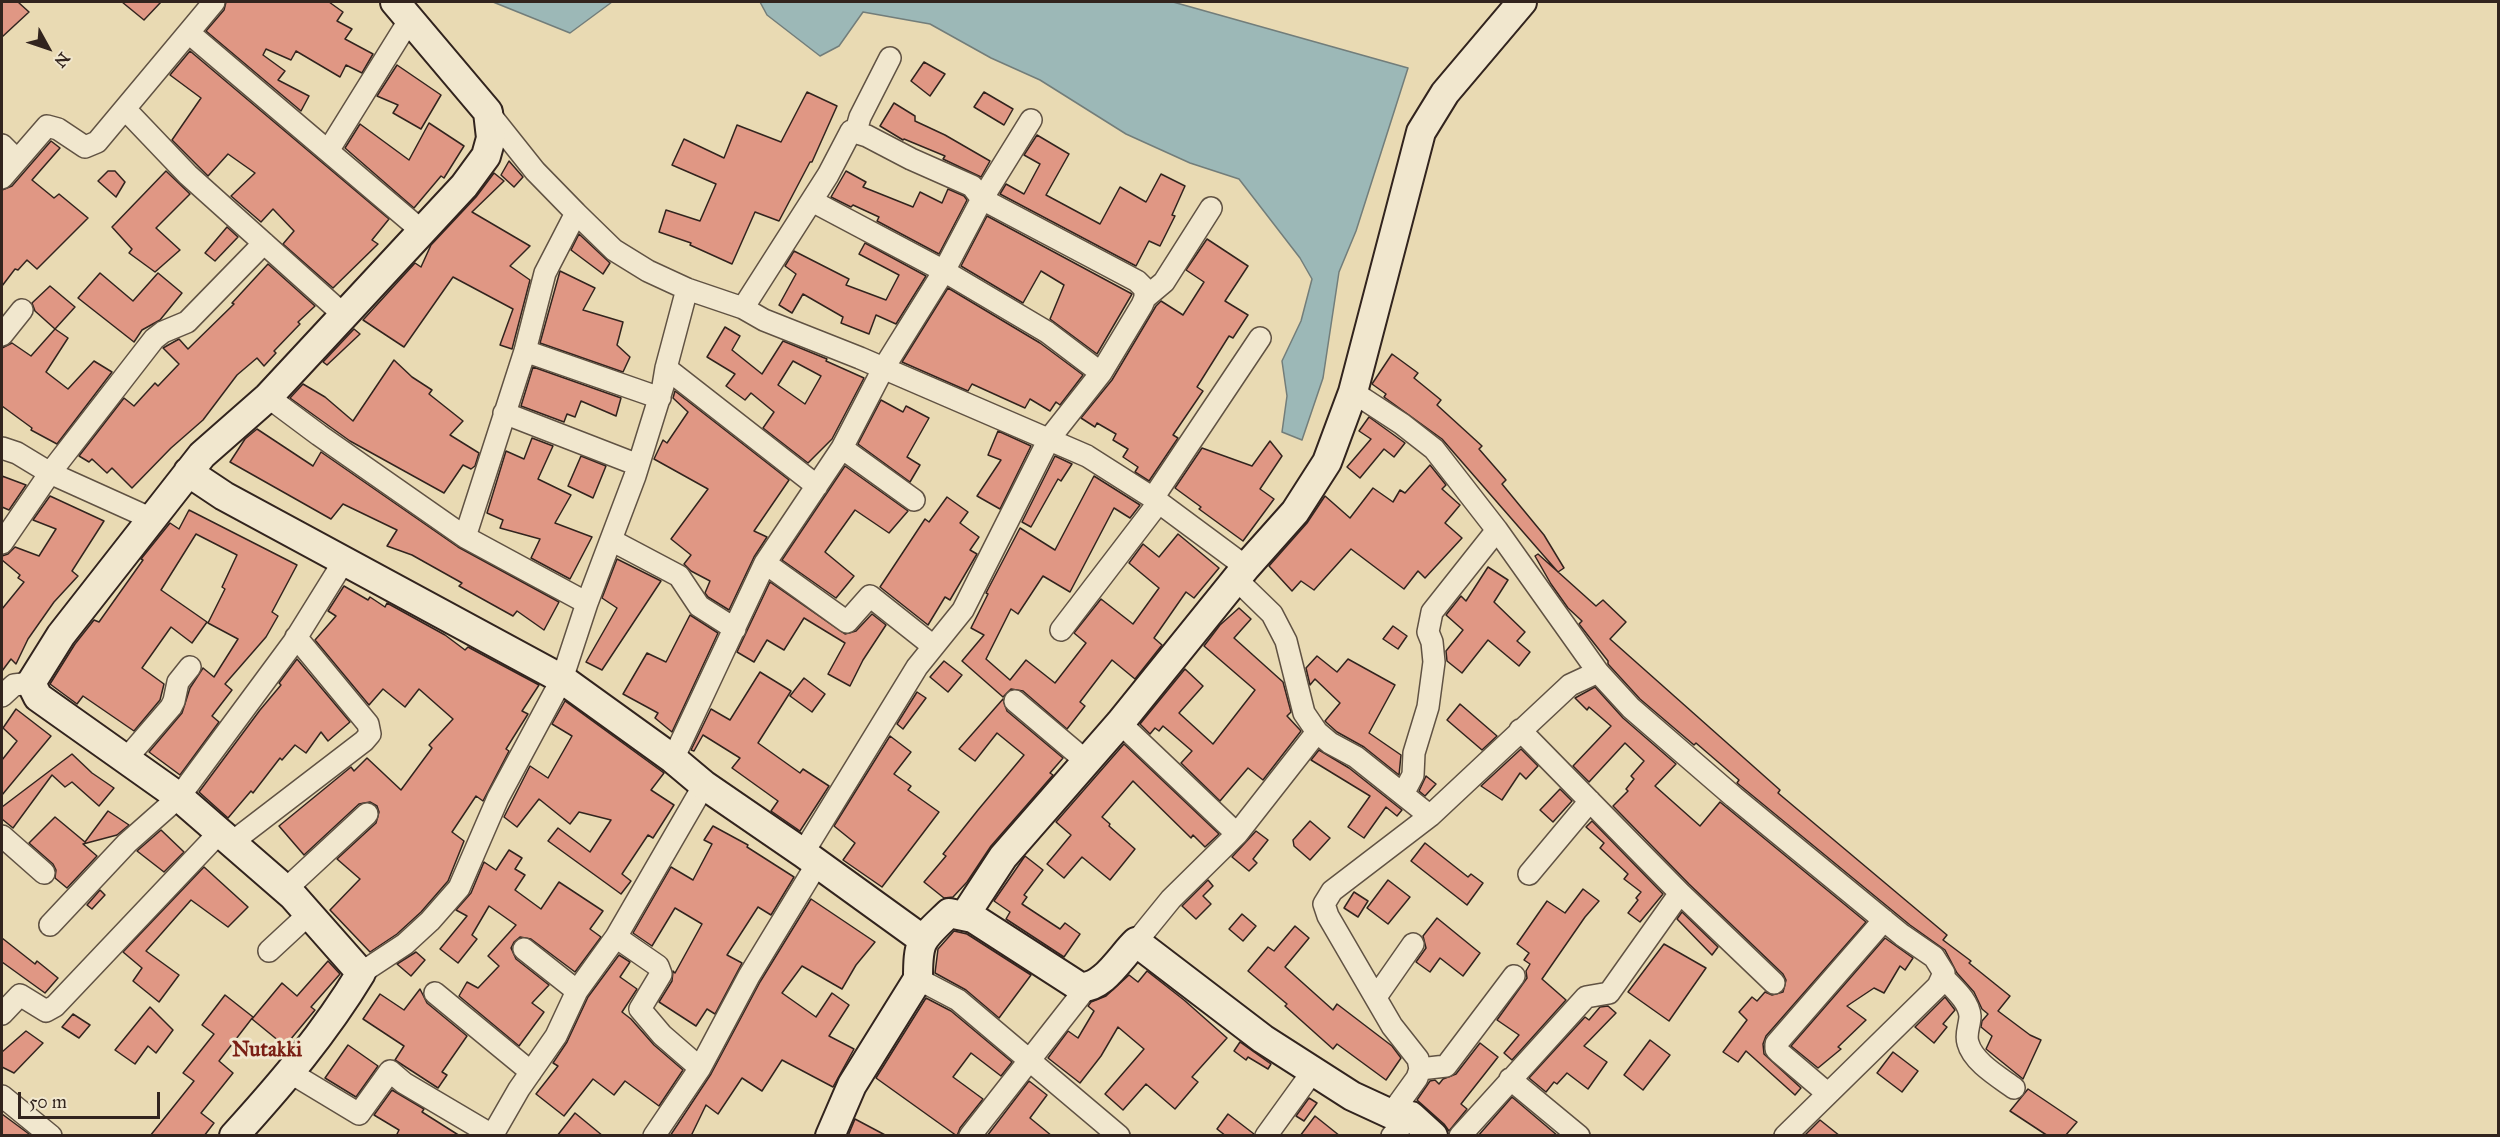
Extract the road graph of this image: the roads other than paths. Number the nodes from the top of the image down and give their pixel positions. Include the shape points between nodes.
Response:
1 (214, 2) edge
2 (1522, 2) edge
3 (402, 10) edge
4 (189, 33) junction
5 (890, 58) dead end
6 (125, 109) junction
7 (488, 112) junction
8 (1031, 120) dead end
9 (856, 131) junction
10 (2, 145) edge
11 (328, 151) junction
12 (17, 160) junction
13 (2, 178) edge
14 (982, 199) junction
15 (812, 201) junction
16 (1211, 208) dead end
17 (576, 213) junction
18 (422, 231) junction
19 (264, 243) junction
20 (944, 271) junction
21 (687, 289) junction
22 (1145, 298) junction
23 (743, 308) junction
24 (22, 310) dead end
25 (344, 315) junction
26 (2, 335) edge
27 (1260, 338) dead end
28 (525, 351) junction
29 (666, 368) junction
30 (883, 369) junction
31 (1101, 373) junction
32 (1353, 392) junction
33 (268, 397) junction
34 (660, 398) junction
35 (504, 413) junction
36 (1048, 439) junction
37 (2, 448) edge
38 (842, 448) junction
39 (638, 465) junction
40 (50, 472) junction
41 (188, 472) junction
42 (818, 486) junction
43 (914, 500) dead end
44 (1156, 500) junction
45 (152, 519) junction
46 (1497, 530) junction
47 (465, 537) junction
48 (611, 540) junction
49 (2, 543) edge
50 (344, 561) junction
51 (765, 563) junction
52 (1242, 574) junction
53 (586, 603) junction
54 (735, 629) junction
55 (1061, 630) dead end
56 (296, 637) junction
57 (933, 646) junction
58 (190, 667) dead end
59 (1598, 672) junction
60 (562, 679) junction
61 (10, 690) edge
62 (1015, 701) dead end
63 (1120, 723) junction
64 (1520, 730) junction
65 (1317, 732) junction
66 (126, 759) junction
67 (673, 759) junction
68 (1086, 761) junction
69 (704, 785) junction
70 (1403, 794) junction
71 (179, 797) junction
72 (1590, 801) junction
73 (367, 814) dead end
74 (1430, 816) junction
75 (1237, 834) junction
76 (2, 836) edge
77 (225, 838) junction
78 (810, 858) junction
79 (44, 873) dead end
80 (1529, 874) dead end
81 (286, 889) junction
82 (1680, 894) junction
83 (310, 913) junction
84 (965, 915) junction
85 (1884, 920) junction
86 (50, 925) dead end
87 (616, 937) junction
88 (922, 939) junction
89 (1136, 942) junction
90 (1413, 944) dead end
91 (524, 949) dead end
92 (269, 951) dead end
93 (361, 973) junction
94 (1514, 976) dead end
95 (1944, 978) junction
96 (918, 979) junction
97 (1774, 983) dead end
98 (1087, 987) junction
99 (577, 991) junction
100 (435, 993) dead end
101 (1376, 997) junction
102 (2, 1014) edge
103 (1029, 1059) junction
104 (700, 1068) junction
105 (1419, 1069) junction
106 (1313, 1071) junction
107 (531, 1072) junction
108 (291, 1073) junction
109 (1510, 1079) junction
110 (2014, 1088) dead end
111 (1827, 1093) junction
112 (2, 1096) edge
113 (1398, 1122) edge
114 (492, 1135) edge
115 (1785, 1135) edge
116 (51, 1136) edge
117 (234, 1136) edge
118 (654, 1136) edge
119 (830, 1136) edge
120 (970, 1136) edge
121 (1119, 1136) edge
122 (1266, 1136) edge
123 (1433, 1136) edge
124 (1460, 1136) edge
125 (1580, 1136) edge

1 - 4 street
2 - 32 main road via 1445,93 1421,132
3 - 7 main road
3 - 11 street
4 - 6 street
4 - 11 street
5 - 9 street
6 - 12 street via 90,147 47,126
6 - 19 street via 188,175
7 - 17 street via 535,171
7 - 18 main road via 491,138 486,156
8 - 14 street
9 - 14 street via 972,186
9 - 15 street via 848,137
10 - 12 street
11 - 18 street
12 - 13 street
14 - 20 street
14 - 22 street via 1137,281 1145,289
15 - 20 street
15 - 23 street
16 - 22 street via 1164,282
17 - 21 street via 614,250
17 - 28 street via 545,273
18 - 25 main road
19 - 25 street
19 - 40 street via 187,322 154,339
20 - 30 street
20 - 31 street via 1047,332
21 - 23 street
21 - 29 street
22 - 31 street
23 - 30 street
24 - 26 street
25 - 33 main road
27 - 44 street
28 - 34 street
28 - 35 street
29 - 34 street
29 - 42 street
30 - 36 street
30 - 38 street
31 - 36 street
32 - 46 street via 1434,449
32 - 52 main road via 1326,462 1295,512
33 - 41 main road
33 - 47 street
34 - 39 street
35 - 39 street
35 - 47 street
36 - 44 street via 1087,456
36 - 57 street via 963,610
37 - 40 street
38 - 42 street
38 - 43 street
39 - 48 street
40 - 45 street
40 - 49 street
41 - 45 main road
41 - 50 main road via 224,496
42 - 51 street
44 - 52 street
44 - 55 street
45 - 61 main road via 61,635
46 - 59 street
46 - 70 street via 1432,612 1428,632 1434,662 1428,707 1414,753 1413,775
47 - 53 street
48 - 53 street
48 - 54 street via 679,576 699,606
50 - 56 street
50 - 60 main road
51 - 54 street
51 - 57 street via 847,622 870,596
52 - 63 main road
52 - 65 street via 1272,614 1286,641 1304,712
53 - 60 street
54 - 67 street
56 - 71 street
56 - 77 street via 368,724 370,734
57 - 78 street via 917,667
58 - 66 street via 178,682 171,707
59 - 64 street via 1570,685
59 - 85 street via 1631,708
60 - 67 main road
60 - 93 street via 498,798 459,888 405,944
61 - 66 main road via 38,697
62 - 68 street
63 - 68 main road
63 - 75 street
64 - 72 street
64 - 74 street
65 - 70 street
65 - 75 street
66 - 71 main road
67 - 69 main road
68 - 84 main road via 1003,856
69 - 78 main road
69 - 87 street
70 - 74 street
71 - 77 main road
71 - 86 street via 127,843
72 - 80 street
72 - 82 street
73 - 81 street
74 - 101 street via 1332,891 1324,904
75 - 89 street via 1171,899
76 - 79 street
77 - 81 main road
77 - 102 street via 55,1006 46,1011 20,995
78 - 88 main road
78 - 104 street
81 - 83 main road
82 - 97 street
82 - 109 street via 1609,993 1586,997
83 - 92 street
83 - 93 main road
84 - 88 main road via 949,913
84 - 98 main road via 1080,987
85 - 95 street via 1934,957
85 - 111 street via 1776,1044 1779,1053
87 - 99 street
87 - 104 street via 658,966 661,974 640,1009 662,1035
88 - 96 main road
89 - 98 main road via 1102,980
89 - 106 main road via 1263,1040
90 - 101 street
91 - 99 street
93 - 108 main road
94 - 105 street via 1446,1066
95 - 110 street via 1968,1009 1967,1037 1972,1051
95 - 111 street
96 - 103 street via 958,1000
96 - 119 main road via 852,1085
98 - 103 street
99 - 107 street via 556,1035
100 - 107 street
101 - 105 street via 1392,1026 1418,1059
103 - 120 street
103 - 121 street
104 - 118 street
105 - 113 street
106 - 113 main road
106 - 122 street
107 - 114 street
108 - 114 street via 359,1114 390,1071
108 - 117 main road
109 - 124 street
109 - 125 street
111 - 115 street
112 - 116 street
113 - 123 main road

